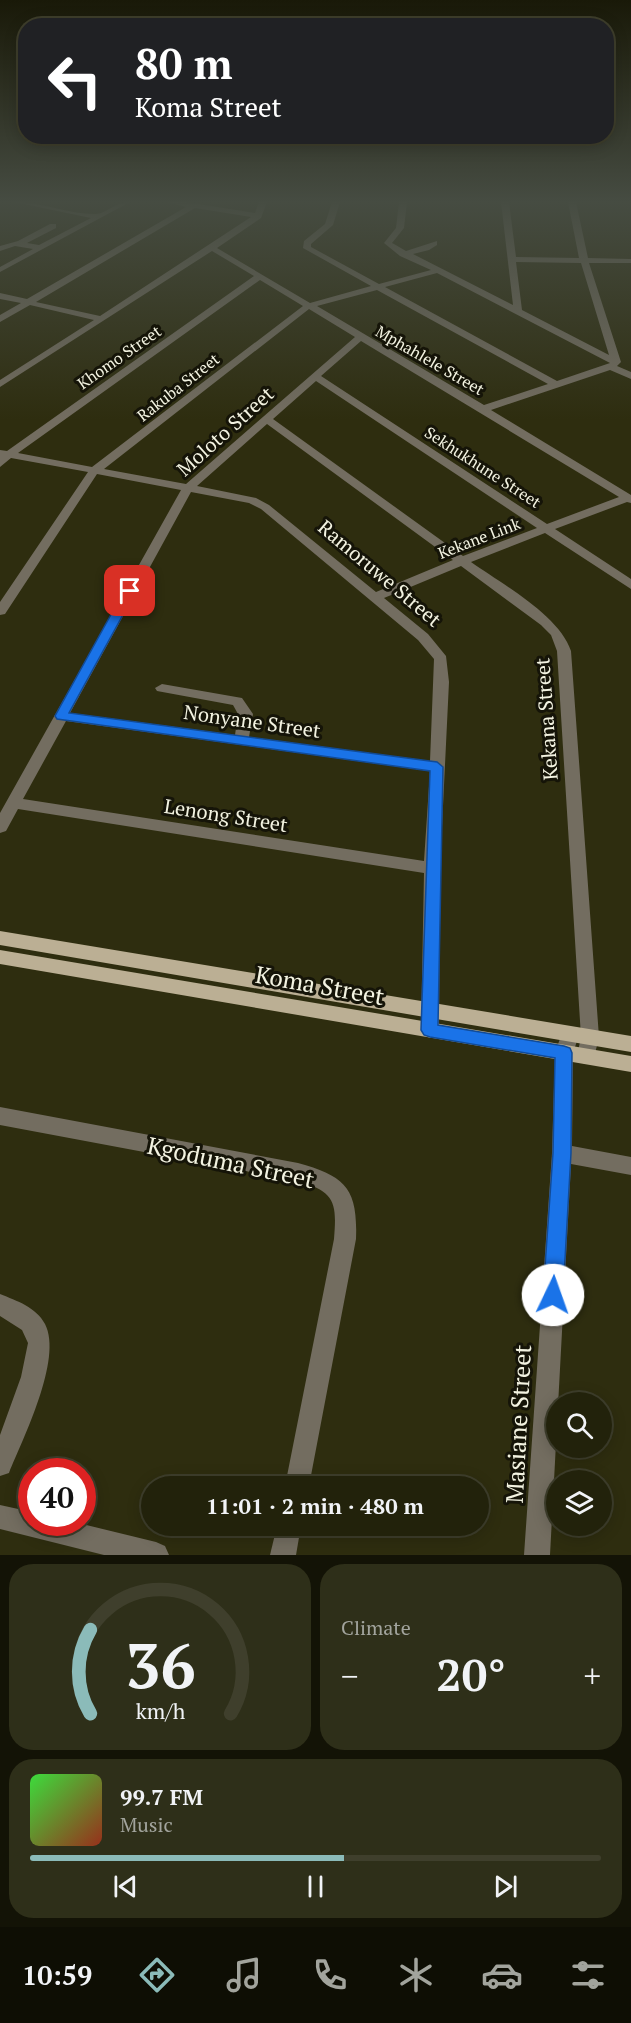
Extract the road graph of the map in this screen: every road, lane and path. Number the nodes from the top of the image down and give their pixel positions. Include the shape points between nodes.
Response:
1 (75, 275) edge
2 (171, 275) edge
3 (254, 275) edge
4 (354, 275) edge
5 (423, 275) edge
6 (443, 275) edge
7 (513, 275) edge
8 (589, 275) edge
9 (258, 277) junction
10 (377, 287) junction
11 (0, 296) edge
12 (27, 302) junction
13 (308, 306) junction
14 (518, 312) junction
15 (0, 319) edge
16 (102, 319) junction
17 (360, 337) junction
18 (614, 349) junction
19 (594, 350) junction
20 (614, 364) junction
21 (631, 376) edge
22 (316, 377) junction
23 (0, 384) edge
24 (555, 384) junction
25 (483, 409) junction
26 (267, 419) junction
27 (4, 454) edge
28 (0, 464) edge
29 (94, 471) junction
30 (188, 488) junction
31 (629, 499) edge
32 (547, 529) junction
33 (464, 560) junction
34 (631, 585) edge
35 (376, 597) junction
36 (0, 611) edge
37 (162, 688) dead end
38 (61, 716) junction
39 (241, 740) junction
40 (437, 767) junction
41 (13, 803) junction
42 (0, 827) edge
43 (432, 868) junction
44 (0, 938) edge
45 (0, 957) edge
46 (430, 1010) junction
47 (430, 1030) junction
48 (590, 1037) junction
49 (567, 1044) junction
50 (631, 1044) edge
51 (586, 1056) junction
52 (631, 1064) edge
53 (0, 1116) edge
54 (562, 1153) junction
55 (631, 1166) edge
56 (0, 1305) edge
57 (0, 1464) edge
58 (299, 1476) edge
59 (0, 1517) edge
60 (287, 1536) edge
61 (156, 1555) edge
62 (283, 1555) edge
63 (537, 1555) edge

1 - 12 street
2 - 16 street
3 - 9 street, Mphahlele Street
4 - 10 street
5 - 10 street, Rakuba Street
6 - 14 street
7 - 14 street
8 - 18 street
9 - 13 street, Mphahlele Street
9 - 27 street, Khomo Street
10 - 13 street, Rakuba Street
10 - 24 street
11 - 12 street
12 - 15 street
12 - 16 street
13 - 17 street, Mphahlele Street
13 - 29 street, Rakuba Street
14 - 19 street
16 - 23 street
17 - 22 street, Moloto Street
17 - 25 street, Mphahlele Street
18 - 19 street
18 - 20 street
19 - 20 street
20 - 21 street
20 - 24 street
22 - 26 street, Moloto Street
22 - 32 street, Sekhukhune Street
24 - 25 street
25 - 31 street, Mphahlele Street
26 - 30 street, Moloto Street
26 - 33 street, Kekana Street
27 - 28 street, Khomo Street
27 - 29 street, Ramoruwe Street
29 - 30 street, Ramoruwe Street
29 - 36 street, Rakuba Street
30 - 35 street, Ramoruwe Street via 258,503
30 - 38 street, Moloto Street
31 - 32 street, Kekane Link
32 - 33 street, Kekane Link
32 - 34 street, Sekhukhune Street
33 - 35 street, Kekane Link
33 - 48 street, Kekana Street via 550,626 561,639
35 - 40 street, Ramoruwe Street via 423,637 441,659
37 - 39 street via 237,700 246,713
38 - 39 street, Nonyane Street
38 - 41 street, Moloto Street
39 - 40 street, Nonyane Street
40 - 43 street, Ramoruwe Street
41 - 42 street, Moloto Street
41 - 43 street, Lenong Street
43 - 46 street, Ramoruwe Street
44 - 46 main road, Koma Street
45 - 47 main road, Koma Street
46 - 47 street, Ramoruwe Street
46 - 49 main road, Koma Street
47 - 49 main road, Koma Street
48 - 49 main road, Koma Street
48 - 50 main road, Koma Street
48 - 51 street, Kekana Street
49 - 51 main road, Koma Street
49 - 54 street, Masiane Street
51 - 52 main road, Koma Street
53 - 58 street, Kgoduma Street via 298,1172 315,1176 339,1191 347,1213 345,1239
54 - 55 street
54 - 63 street, Masiane Street
56 - 57 street via 30,1321 40,1346 37,1365
59 - 61 street
60 - 62 street

